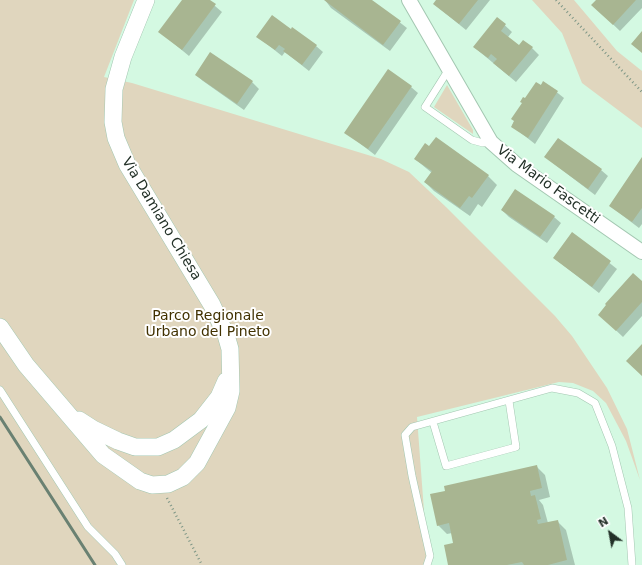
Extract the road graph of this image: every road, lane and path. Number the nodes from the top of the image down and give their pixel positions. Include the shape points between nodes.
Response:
1 (146, 0) edge
2 (409, 0) edge
3 (556, 0) edge
4 (449, 69) junction
5 (642, 92) edge
6 (491, 142) junction
7 (642, 252) edge
8 (0, 327) edge
9 (230, 366) junction
10 (0, 390) edge
11 (509, 400) junction
12 (61, 407) junction
13 (433, 422) junction
14 (160, 485) junction
15 (122, 565) edge
16 (202, 565) edge
17 (427, 565) edge
18 (632, 565) edge

1 - 9 street, Via Damiano Chiesa via 123,57 114,89 114,130 132,175 190,266 219,318 230,349
2 - 4 street, Via Mario Fascetti
3 - 5 path
4 - 6 street, Via Mario Fascetti
4 - 6 lane via 425,107 472,140 483,144
6 - 7 street, Via Mario Fascetti via 517,165
8 - 12 street via 26,365
9 - 12 street, Via Damiano Chiesa via 226,383 211,409 188,431 158,447 135,447 118,441 93,429
9 - 14 street, Via Damiano Chiesa via 231,390 227,408 205,452 198,463 183,477
10 - 15 lane via 88,527 115,554
11 - 13 lane
11 - 13 lane via 516,447 446,466
11 - 18 lane via 552,388 578,394 595,403 612,446 628,508
12 - 14 street via 103,455 140,481
13 - 17 lane via 412,427 405,435 430,556
14 - 16 path

